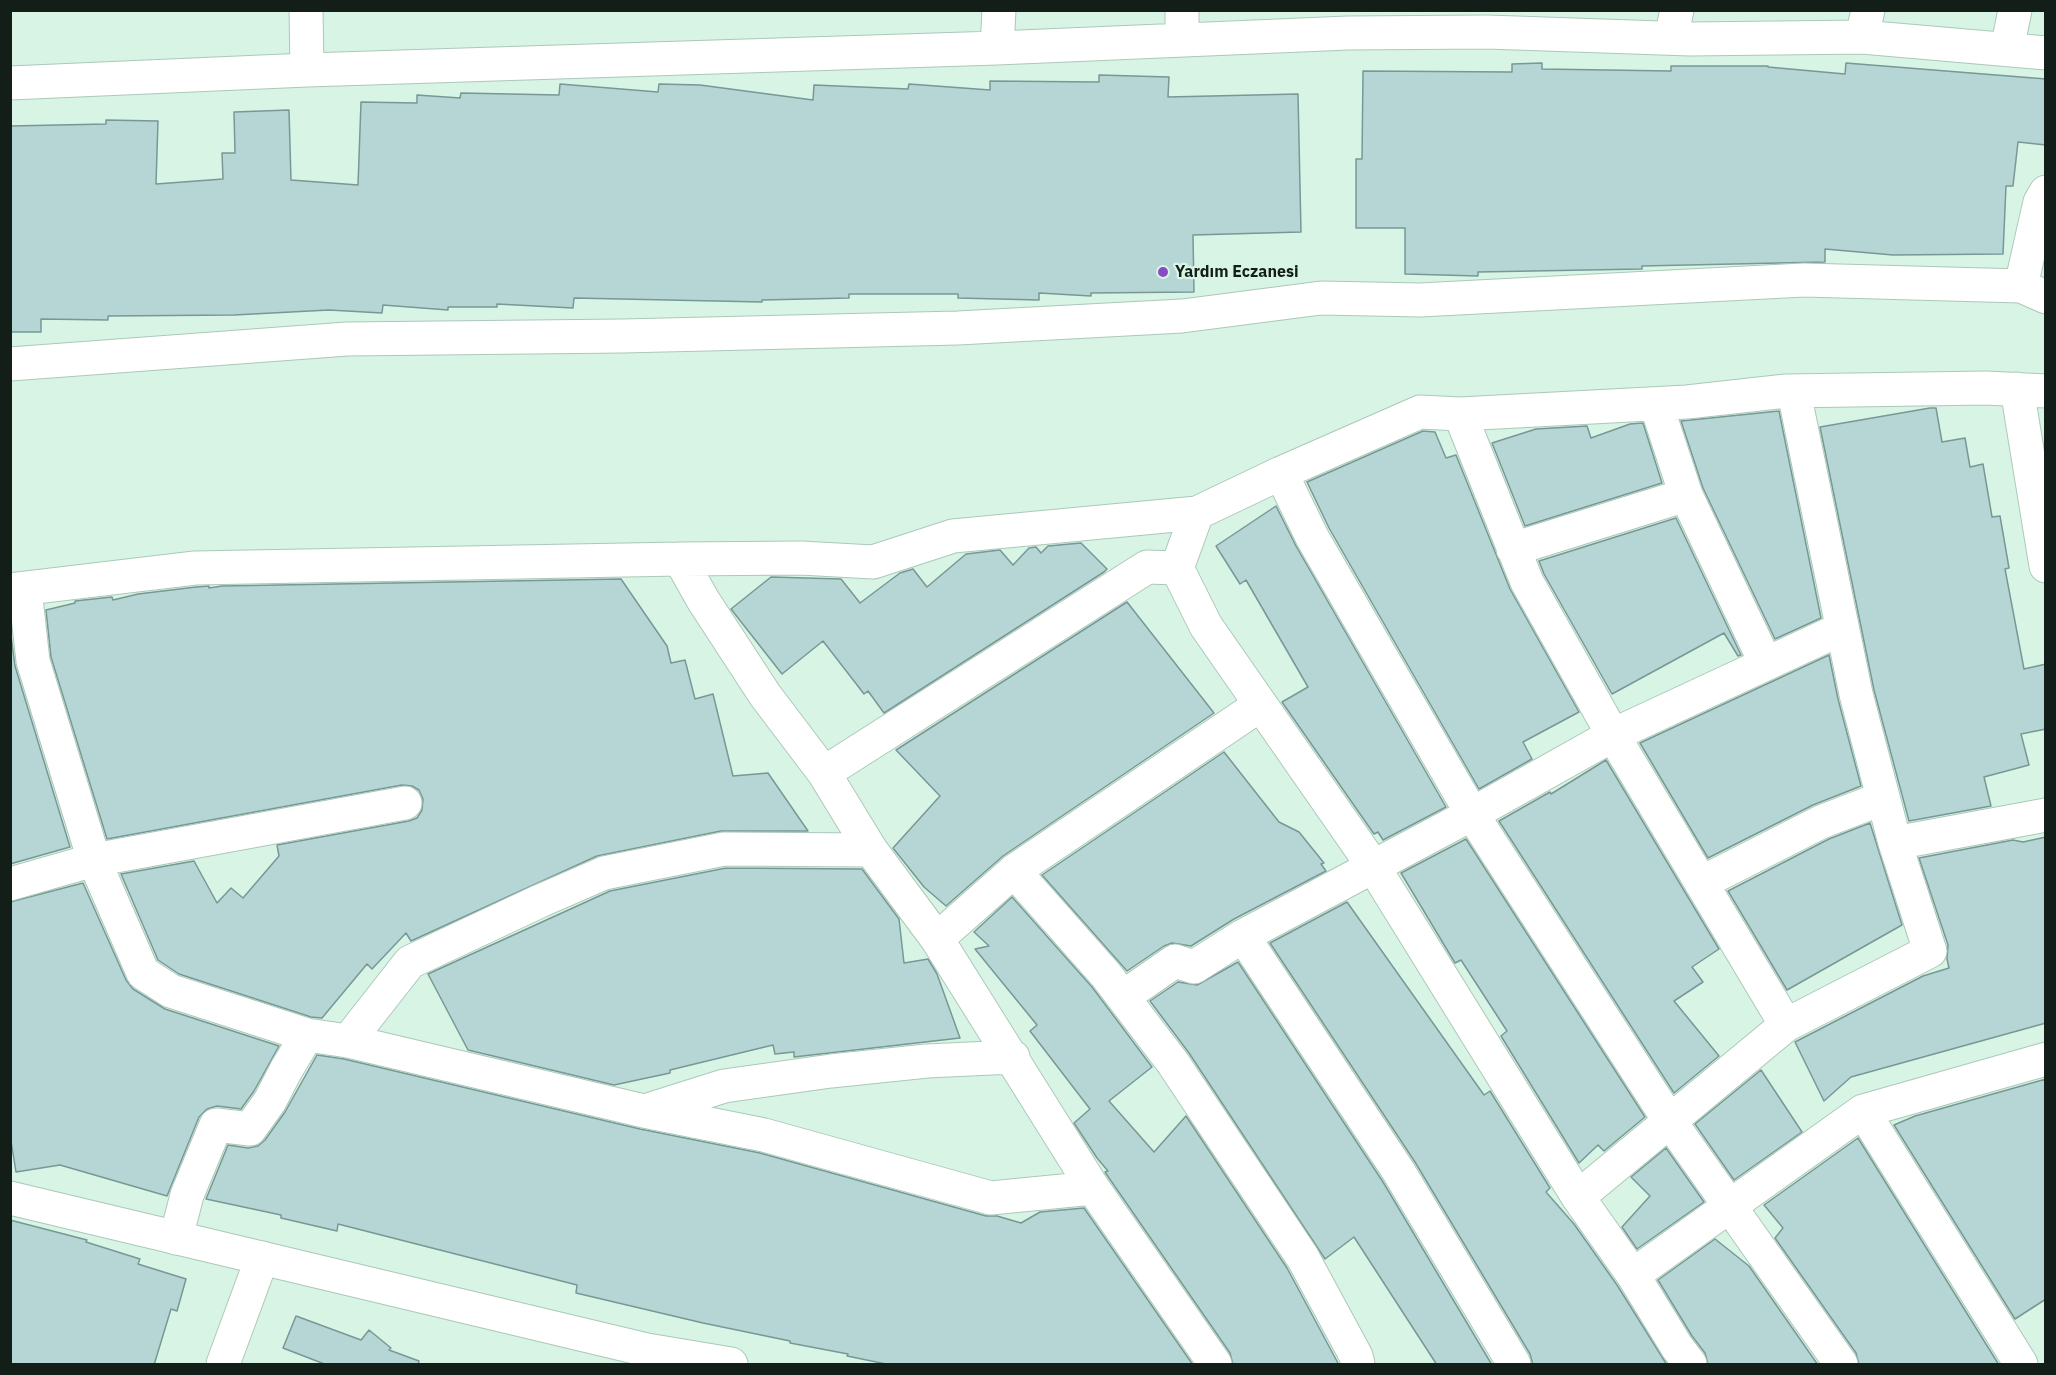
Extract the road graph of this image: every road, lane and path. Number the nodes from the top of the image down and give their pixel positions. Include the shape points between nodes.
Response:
1 (306, 10) edge
2 (999, 10) edge
3 (2015, 10) edge
4 (1489, 21) edge
5 (1349, 22) edge
6 (1674, 24) edge
7 (1865, 24) edge
8 (1182, 25) edge
9 (997, 48) junction
10 (2007, 50) junction
11 (2046, 53) edge
12 (307, 70) junction
13 (10, 83) edge
14 (2046, 192) edge
15 (2033, 291) edge
16 (10, 364) edge
17 (2037, 385) edge
18 (1795, 391) junction
19 (1656, 404) junction
20 (1460, 414) junction
21 (1281, 473) junction
22 (1686, 495) junction
23 (1197, 513) junction
24 (1513, 549) junction
25 (680, 559) junction
26 (2046, 566) edge
27 (1177, 568) junction
28 (17, 590) edge
29 (1842, 629) junction
30 (1766, 664) junction
31 (1260, 705) junction
32 (1613, 735) junction
33 (824, 773) junction
34 (1883, 798) junction
35 (405, 803) dead end
36 (1472, 814) junction
37 (2046, 815) edge
38 (1894, 843) junction
39 (871, 849) junction
40 (94, 860) junction
41 (1372, 866) junction
42 (1014, 871) junction
43 (1701, 883) junction
44 (10, 884) edge
45 (1243, 936) junction
46 (937, 939) junction
47 (1123, 997) junction
48 (1786, 1025) junction
49 (307, 1035) junction
50 (348, 1041) junction
51 (1013, 1057) junction
52 (2046, 1059) edge
53 (644, 1111) junction
54 (1863, 1111) junction
55 (1669, 1120) junction
56 (1094, 1188) junction
57 (1578, 1197) junction
58 (10, 1198) edge
59 (1729, 1207) junction
60 (176, 1238) junction
61 (262, 1258) junction
62 (1633, 1275) junction
63 (2046, 1350) edge
64 (223, 1365) edge
65 (731, 1365) edge
66 (1215, 1365) edge
67 (1358, 1365) edge
68 (1514, 1365) edge
69 (1690, 1365) edge
70 (1841, 1365) edge
71 (2020, 1365) edge
72 (2026, 1365) edge

1 - 12 street
2 - 9 street
3 - 10 street
4 - 5 street
4 - 6 street
5 - 8 street
6 - 7 street
7 - 10 street
8 - 9 street
9 - 12 street
10 - 11 street
12 - 13 street
14 - 15 street via 2040,202
15 - 16 street via 1804,280 1420,300 1321,298 1182,316 958,328 347,339
17 - 18 street
17 - 26 street
18 - 19 street
18 - 29 street
19 - 20 street
19 - 22 street
20 - 21 street via 1420,412
20 - 24 street
21 - 23 street
21 - 36 street via 1312,537
22 - 24 street
22 - 30 street
23 - 25 street via 954,536 873,562
23 - 27 street
24 - 32 street via 1527,582
25 - 28 street via 195,568
25 - 33 street via 765,695
27 - 31 street via 1206,626
27 - 33 street via 1147,567
28 - 40 street via 33,661
29 - 30 street
29 - 34 street
30 - 32 street
31 - 41 street
31 - 42 street
32 - 36 street
32 - 43 street
33 - 39 street
34 - 38 street
34 - 43 street via 1821,822
35 - 40 street
36 - 41 street
36 - 55 street
37 - 38 street
38 - 48 street via 1930,951
39 - 46 street
39 - 50 street via 724,849 604,873 410,963
40 - 44 street
40 - 49 street via 142,973 171,991
41 - 45 street
41 - 57 street
42 - 46 street
42 - 47 street
43 - 48 street
45 - 47 street via 1194,967 1175,961
45 - 68 street via 1399,1172
46 - 51 street
47 - 67 street via 1173,1063 1303,1258
48 - 55 street
49 - 50 street
49 - 60 street via 250,1129 216,1125 187,1195
50 - 53 street
51 - 53 street via 927,1061 724,1086
51 - 56 street
52 - 54 street
53 - 56 street via 764,1135 991,1198
54 - 59 street
54 - 71 street
55 - 57 street
55 - 59 street
56 - 66 street
57 - 62 street
58 - 60 street
59 - 62 street
59 - 70 street
60 - 61 street
61 - 64 street
61 - 65 street via 647,1350
62 - 69 street
63 - 72 street

